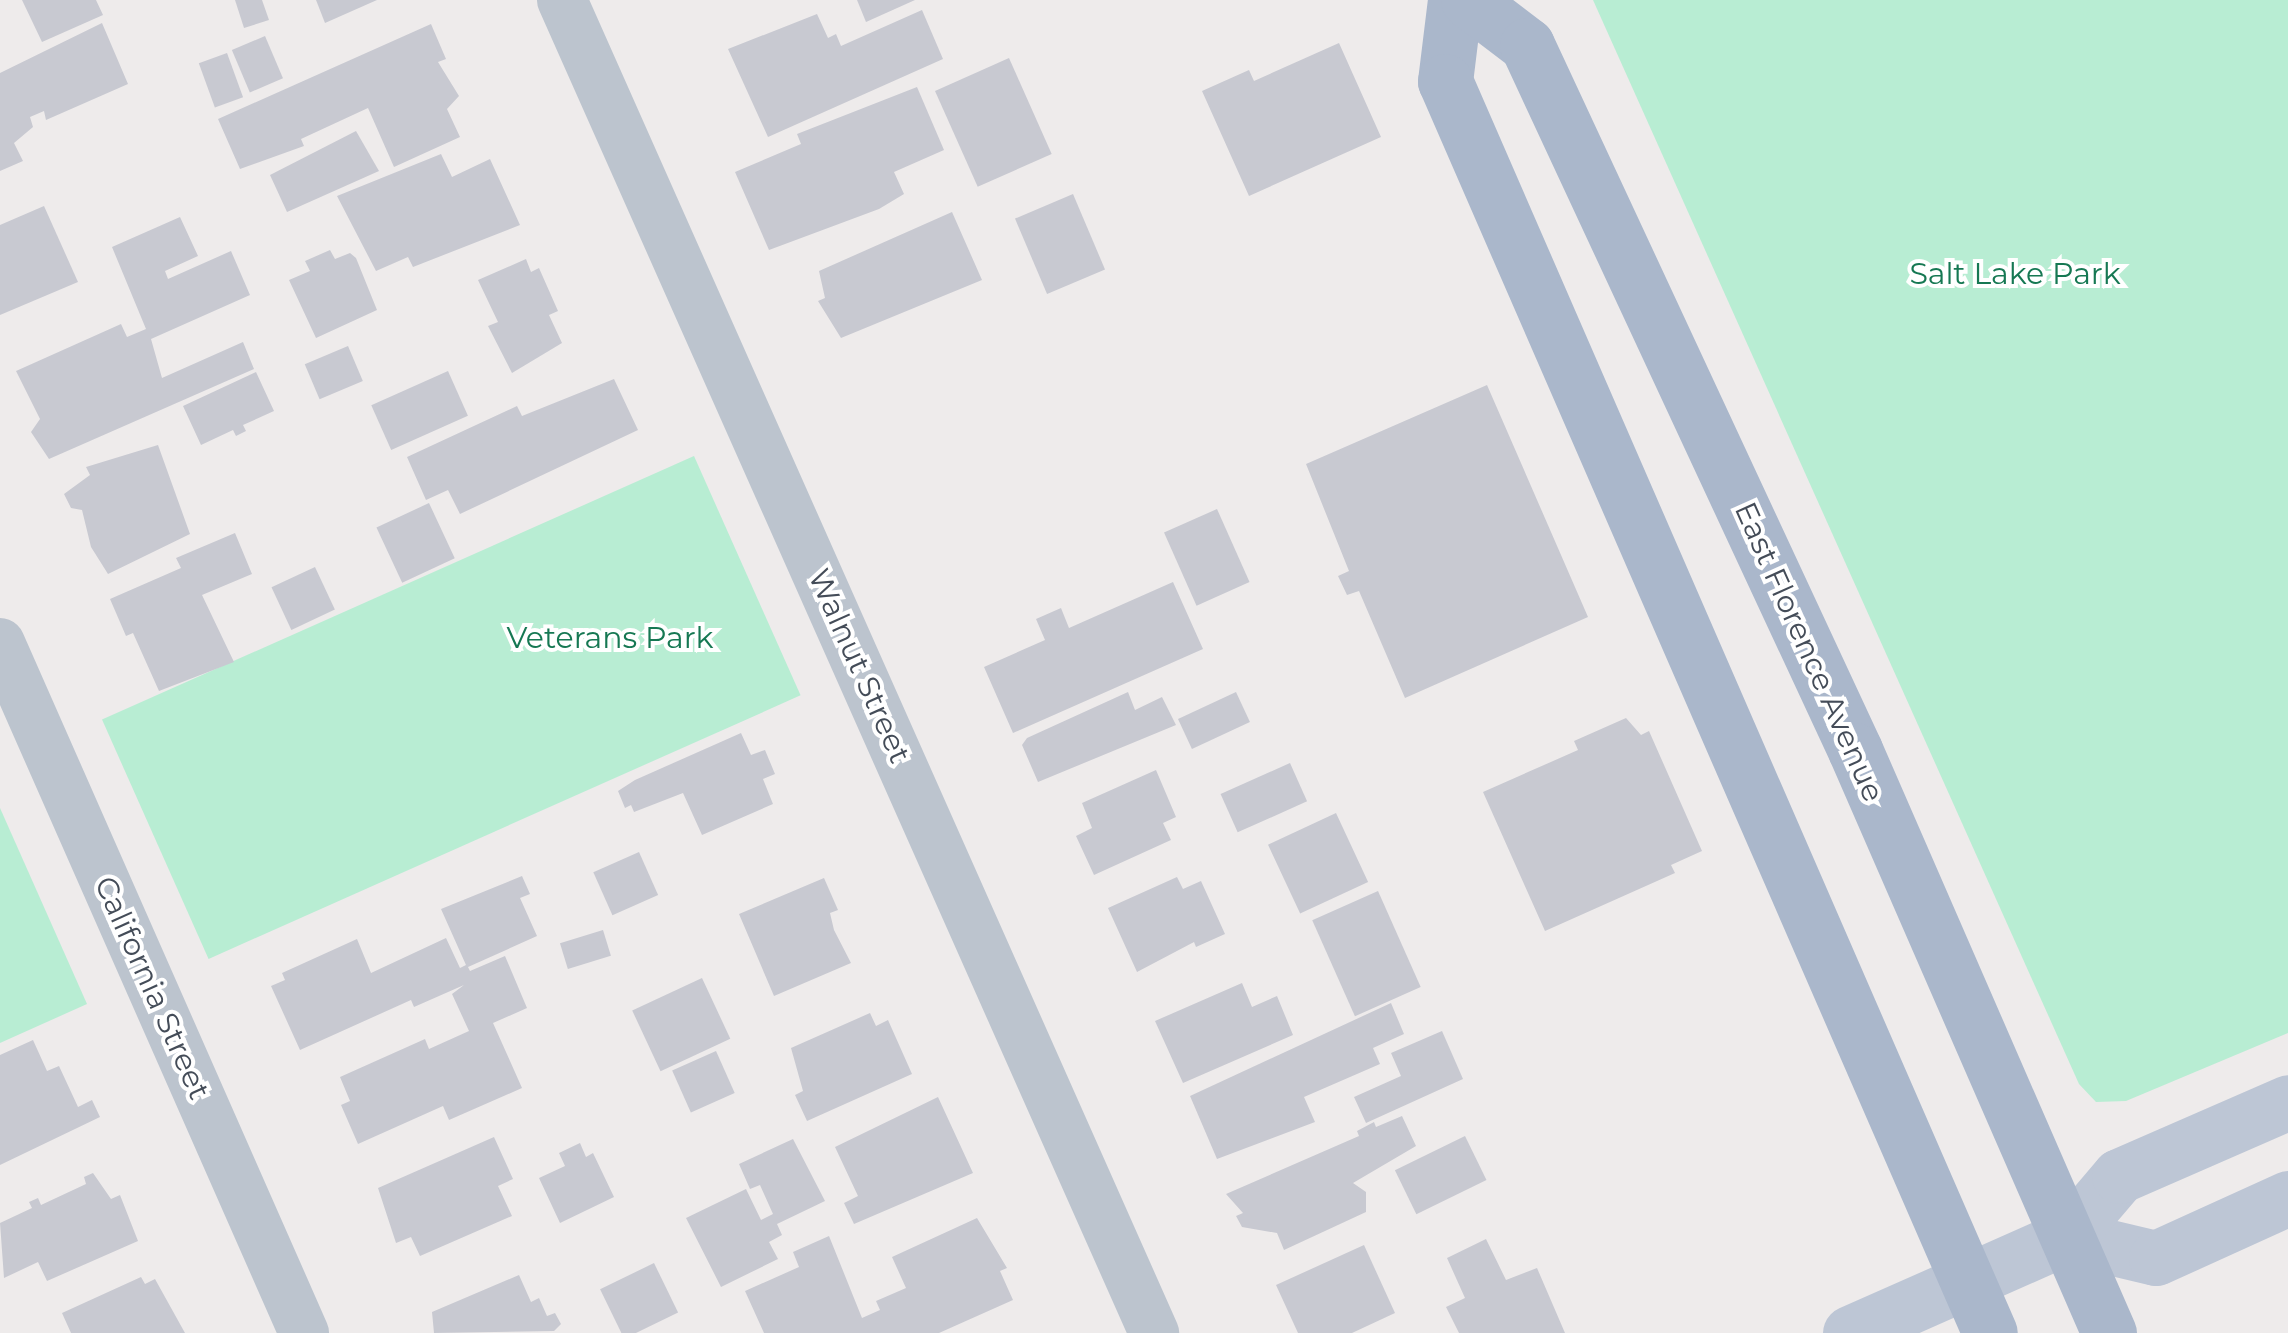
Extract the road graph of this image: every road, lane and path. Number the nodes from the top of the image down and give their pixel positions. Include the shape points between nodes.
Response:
1 (562, 0) edge
2 (1454, 0) edge
3 (1468, 0) edge
4 (0, 643) edge
5 (2288, 1102) edge
6 (2288, 1198) edge
7 (2067, 1238) junction
8 (1967, 1282) junction
9 (304, 1333) edge
10 (1154, 1333) edge
11 (1850, 1333) edge
12 (1990, 1333) edge
13 (2109, 1333) edge

1 - 10 street, Walnut Street
2 - 8 main road via 1445,81
3 - 7 main road, East Florence Avenue via 1527,46 1855,750
4 - 9 street, California Street
5 - 7 street via 2120,1176
6 - 7 street via 2156,1258
7 - 8 street
7 - 13 main road, East Florence Avenue
8 - 11 street
8 - 12 main road

